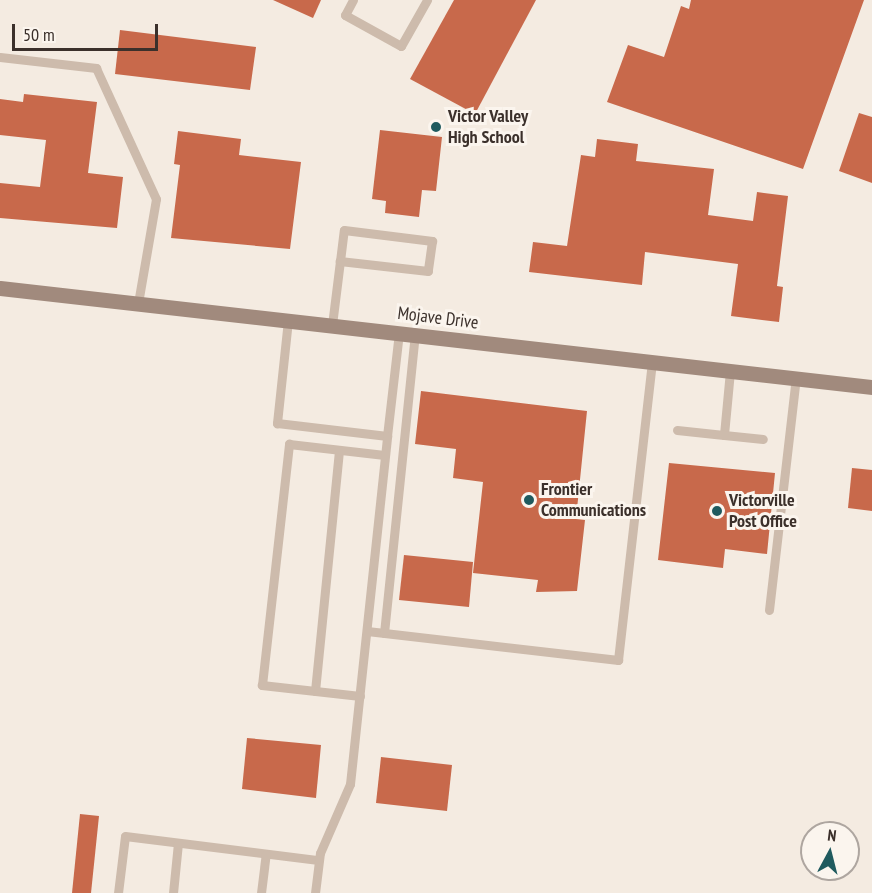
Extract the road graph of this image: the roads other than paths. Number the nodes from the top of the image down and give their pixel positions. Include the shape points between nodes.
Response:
1 (353, 0) edge
2 (427, 0) edge
3 (0, 57) edge
4 (340, 261) junction
5 (0, 288) edge
6 (138, 303) junction
7 (288, 320) junction
8 (332, 325) junction
9 (399, 333) junction
10 (415, 335) junction
11 (652, 362) junction
12 (730, 371) junction
13 (796, 378) junction
14 (872, 387) edge
15 (677, 430) dead end
16 (723, 435) junction
17 (387, 436) junction
18 (762, 439) dead end
19 (339, 450) junction
20 (384, 455) junction
21 (769, 610) dead end
22 (367, 631) junction
23 (384, 633) junction
24 (315, 691) junction
25 (360, 696) junction
26 (178, 843) junction
27 (266, 854) junction
28 (319, 860) junction
29 (118, 893) edge
30 (173, 893) edge
31 (261, 893) edge
32 (315, 893) edge

1 - 2 lane via 345,15 401,46
3 - 6 lane via 96,68 156,199
4 - 4 lane via 344,230 432,241 428,271
4 - 8 lane
5 - 6 main road, Mojave Drive
6 - 7 main road, Mojave Drive
7 - 8 main road, Mojave Drive
7 - 17 lane via 277,423
8 - 9 main road, Mojave Drive
9 - 10 main road, Mojave Drive
9 - 17 lane
10 - 11 main road, Mojave Drive
10 - 23 lane
11 - 12 main road, Mojave Drive
11 - 23 lane via 618,660
12 - 13 main road, Mojave Drive
12 - 16 lane
13 - 14 main road, Mojave Drive
13 - 21 lane
15 - 16 lane
16 - 18 lane
17 - 20 lane
19 - 20 lane
19 - 24 lane
19 - 24 lane via 289,444 262,686
20 - 22 lane
22 - 23 lane
22 - 25 lane
24 - 25 lane
25 - 28 lane via 350,784
26 - 27 lane
26 - 29 lane via 125,836
26 - 30 lane
27 - 28 lane
27 - 31 lane
28 - 32 lane

